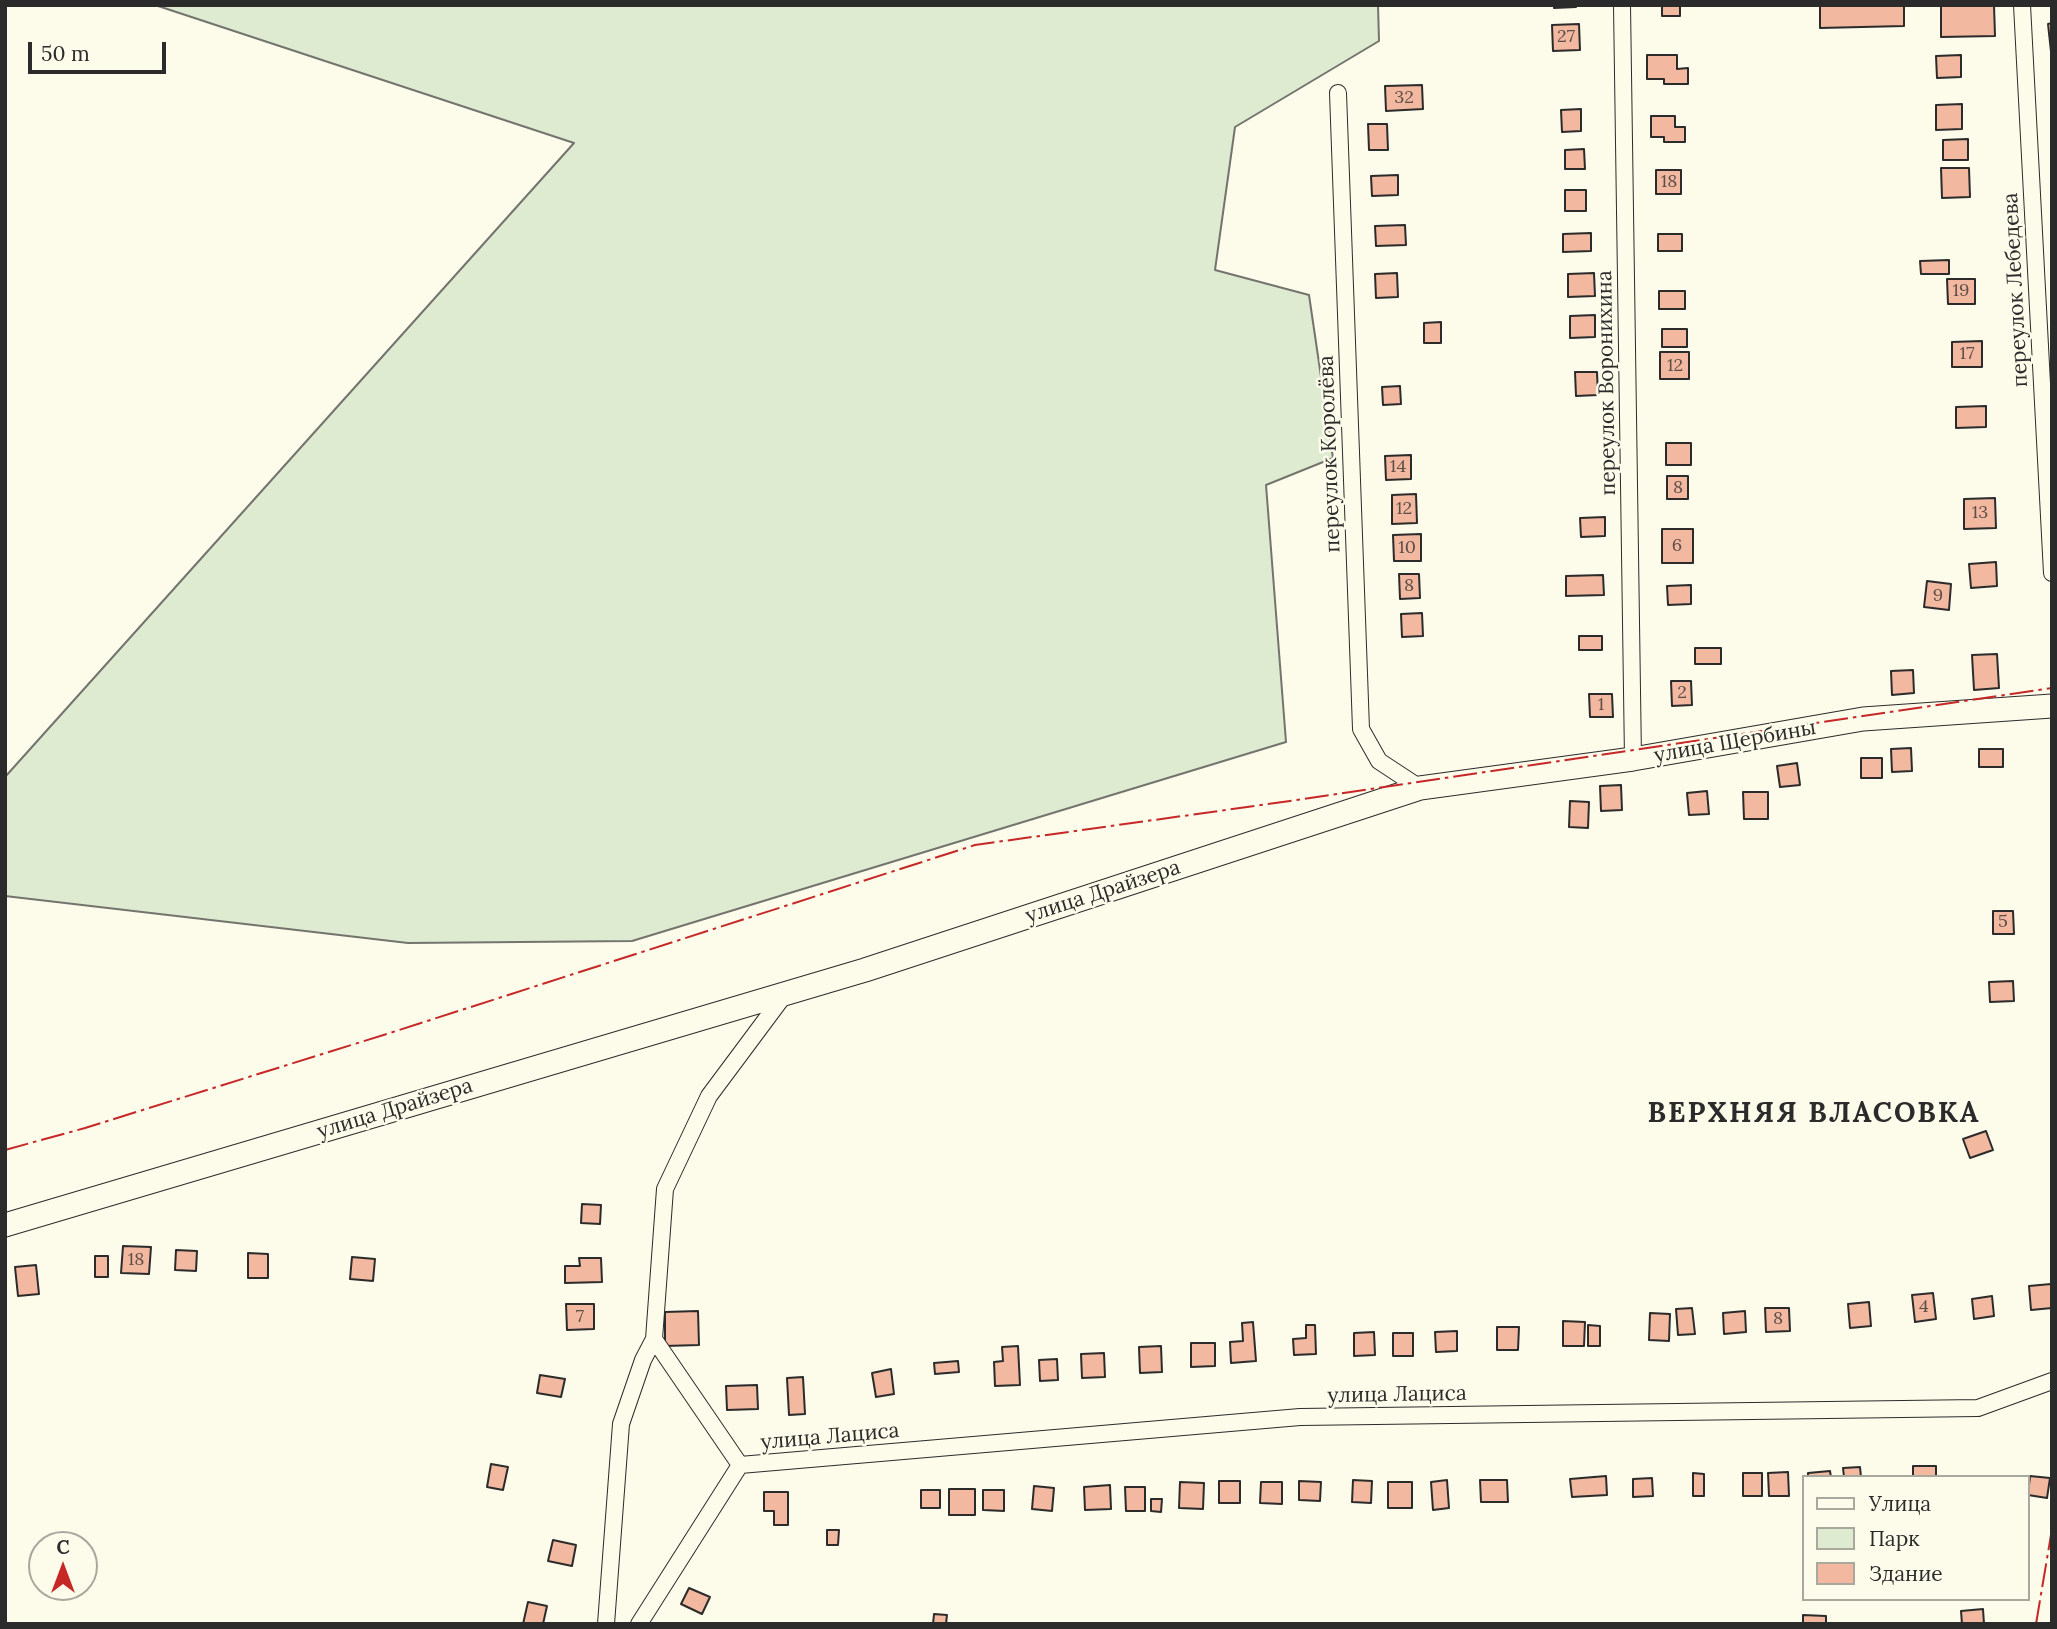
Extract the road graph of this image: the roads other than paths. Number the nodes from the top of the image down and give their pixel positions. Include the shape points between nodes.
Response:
1 (1622, 5) edge
2 (2022, 5) edge
3 (1338, 93) dead end
4 (2052, 573) edge
5 (2052, 706) edge
6 (1633, 759) junction
7 (1420, 788) junction
8 (785, 994) junction
9 (5, 1225) edge
10 (654, 1339) junction
11 (2052, 1381) edge
12 (740, 1465) junction
13 (606, 1624) edge
14 (639, 1624) edge

1 - 6 street, переулок Воронихина
2 - 4 street, переулок Лебедева
3 - 7 street, переулок Королёва via 1361,729 1379,761
5 - 6 street, улица Щербины via 1863,719
6 - 7 street, улица Щербины
7 - 8 street, улица Драйзера
8 - 9 street, улица Драйзера
8 - 10 street via 709,1096 665,1189
10 - 12 street
10 - 13 street via 621,1424
11 - 12 street, улица Лациса via 1978,1408 1300,1417
12 - 14 street

